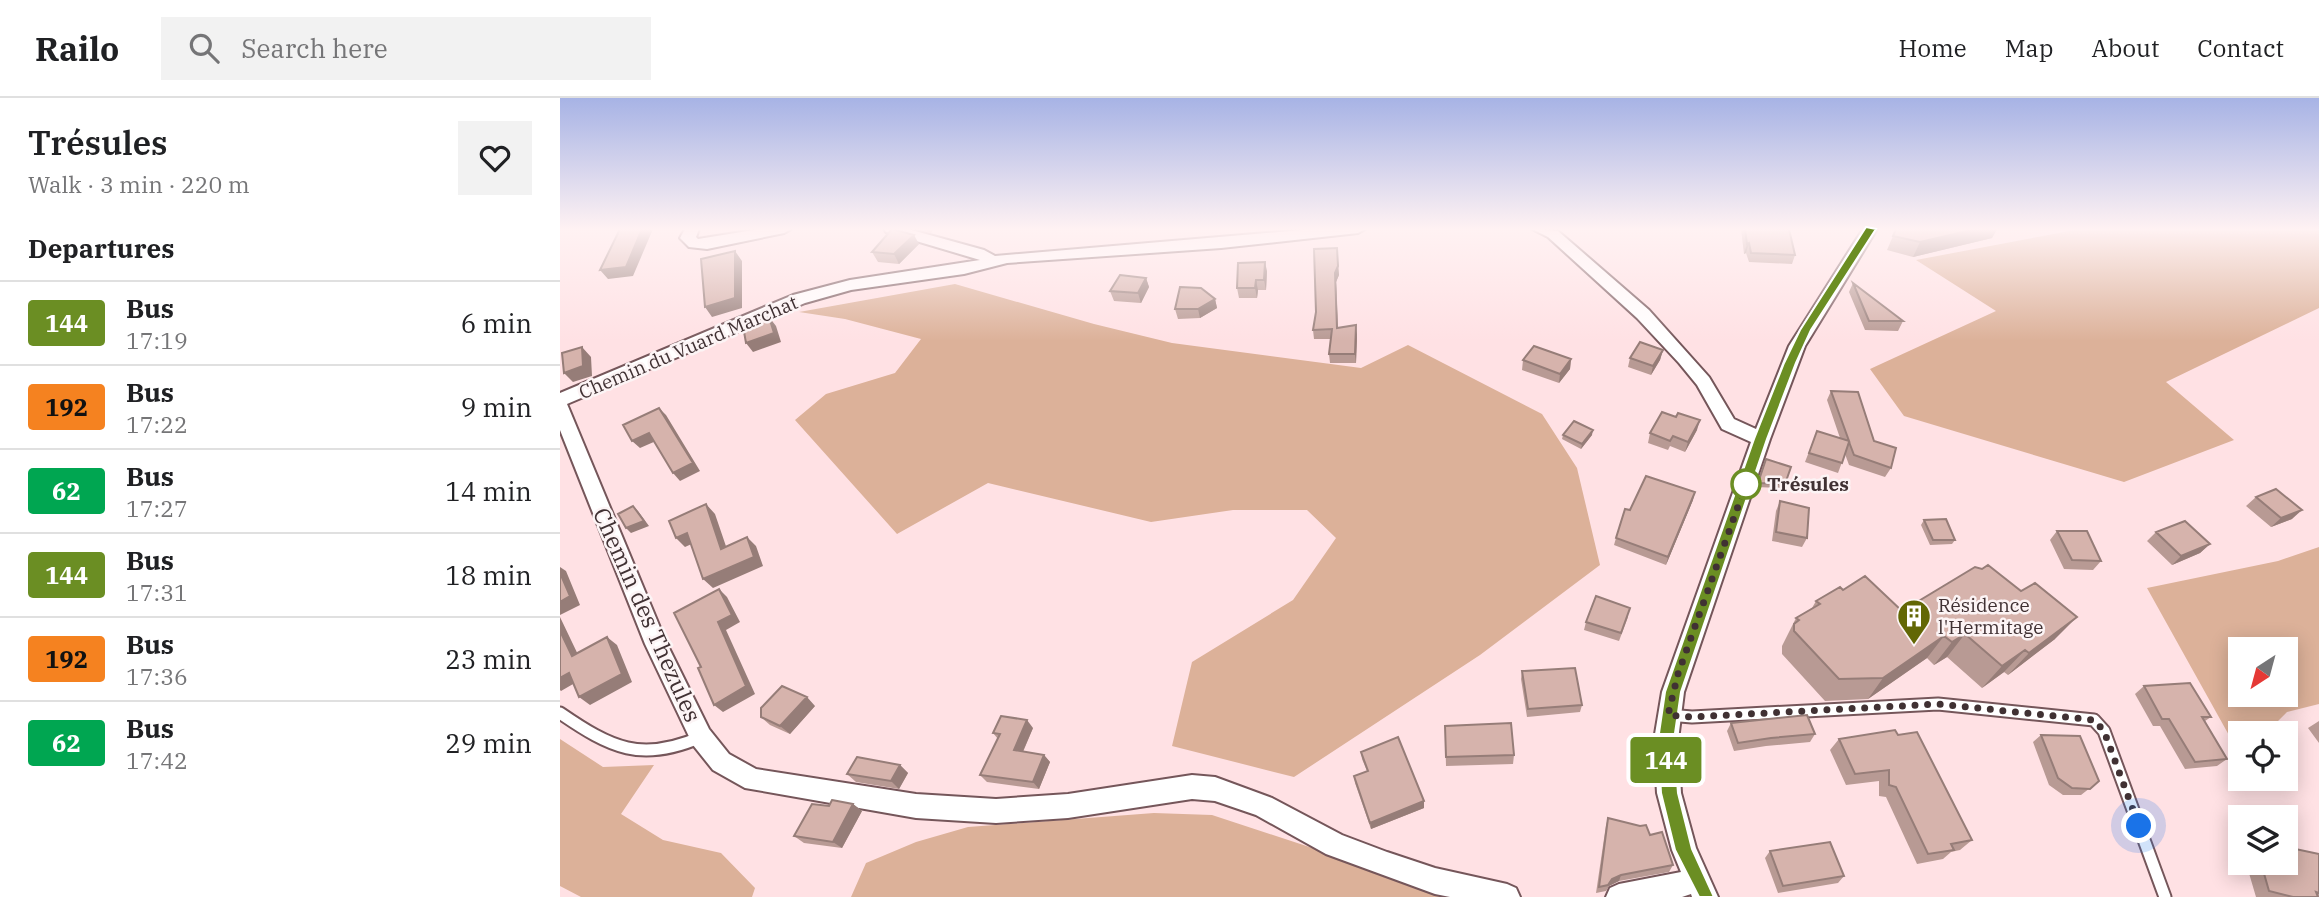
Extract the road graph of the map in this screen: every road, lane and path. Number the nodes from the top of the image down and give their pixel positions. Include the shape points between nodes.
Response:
1 (973, 266) edge
2 (1589, 266) edge
3 (1846, 266) edge
4 (560, 400) edge
5 (560, 408) edge
6 (1760, 439) junction
7 (560, 713) edge
8 (1668, 715) junction
9 (701, 737) junction
10 (1701, 888) edge
11 (1507, 897) edge
12 (1619, 897) edge
13 (2165, 897) edge

1 - 4 street, Chemin du Vuard Marchat via 850,285 799,299
2 - 6 street via 1643,314 1694,370 1728,424
3 - 6 street via 1806,330
5 - 9 street, Chemin des Thezules via 656,644
6 - 8 street
7 - 9 lane via 632,753 683,746
8 - 10 street via 1669,793 1684,850
8 - 13 lane via 1938,704 2094,720 2104,731
9 - 11 street, Chemin des Thezules via 722,762 753,780 916,806 996,811 1068,806 1192,787 1215,789 1264,806 1335,845 1387,865
10 - 12 street

